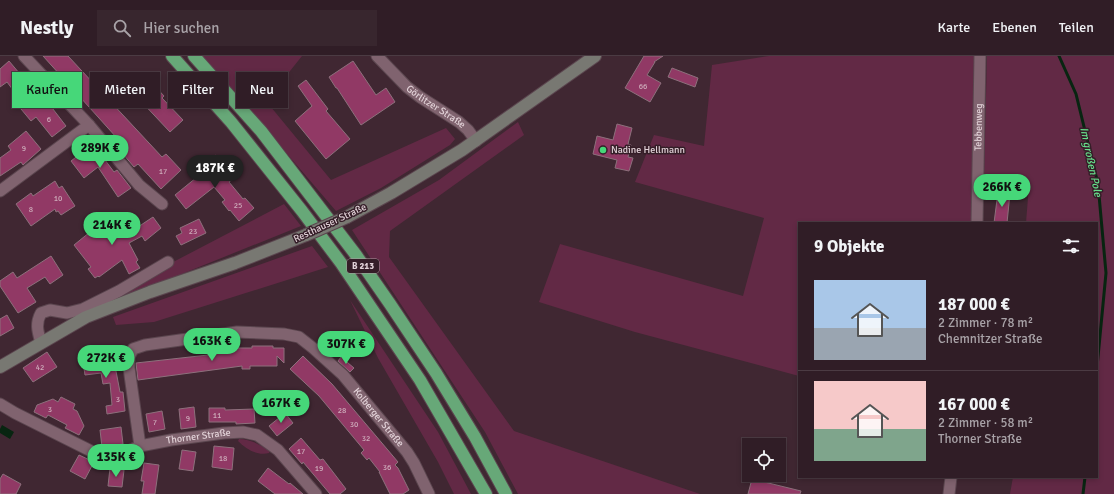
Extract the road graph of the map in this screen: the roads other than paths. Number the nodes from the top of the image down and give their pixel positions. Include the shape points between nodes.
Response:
1 (24, 56) edge
2 (172, 56) edge
3 (194, 56) edge
4 (377, 56) edge
5 (595, 56) edge
6 (980, 56) edge
7 (89, 125) junction
8 (476, 141) junction
9 (0, 191) edge
10 (162, 204) dead end
11 (977, 222) edge
12 (168, 262) dead end
13 (42, 343) junction
14 (0, 368) edge
15 (0, 404) edge
16 (140, 446) junction
17 (951, 478) edge
18 (316, 494) edge
19 (429, 494) edge
20 (486, 494) edge
21 (506, 494) edge
22 (949, 494) edge

1 - 7 street
2 - 20 highway, B 213 via 231,122 341,264 420,380
3 - 21 highway, B 213 via 261,131 356,255 436,374
4 - 8 street, Görlitzer Straße via 407,87 459,122
5 - 8 street, Resthauser Straße
6 - 11 street, Tebbenweg
7 - 9 street
7 - 10 street via 139,185
8 - 13 street, Resthauser Straße, bridge via 346,217 235,263 86,316
12 - 13 street via 83,309 67,314 50,310 41,313 37,328
13 - 14 street, Resthauser Straße
15 - 16 street, Thorner Straße via 95,453 119,456
16 - 18 street, Thorner Straße via 224,433 244,432 257,435 278,450
16 - 19 street, Kolberger Straße via 129,368 129,357 133,349 145,345 237,332 284,334 299,337 343,375 407,452
17 - 22 street

